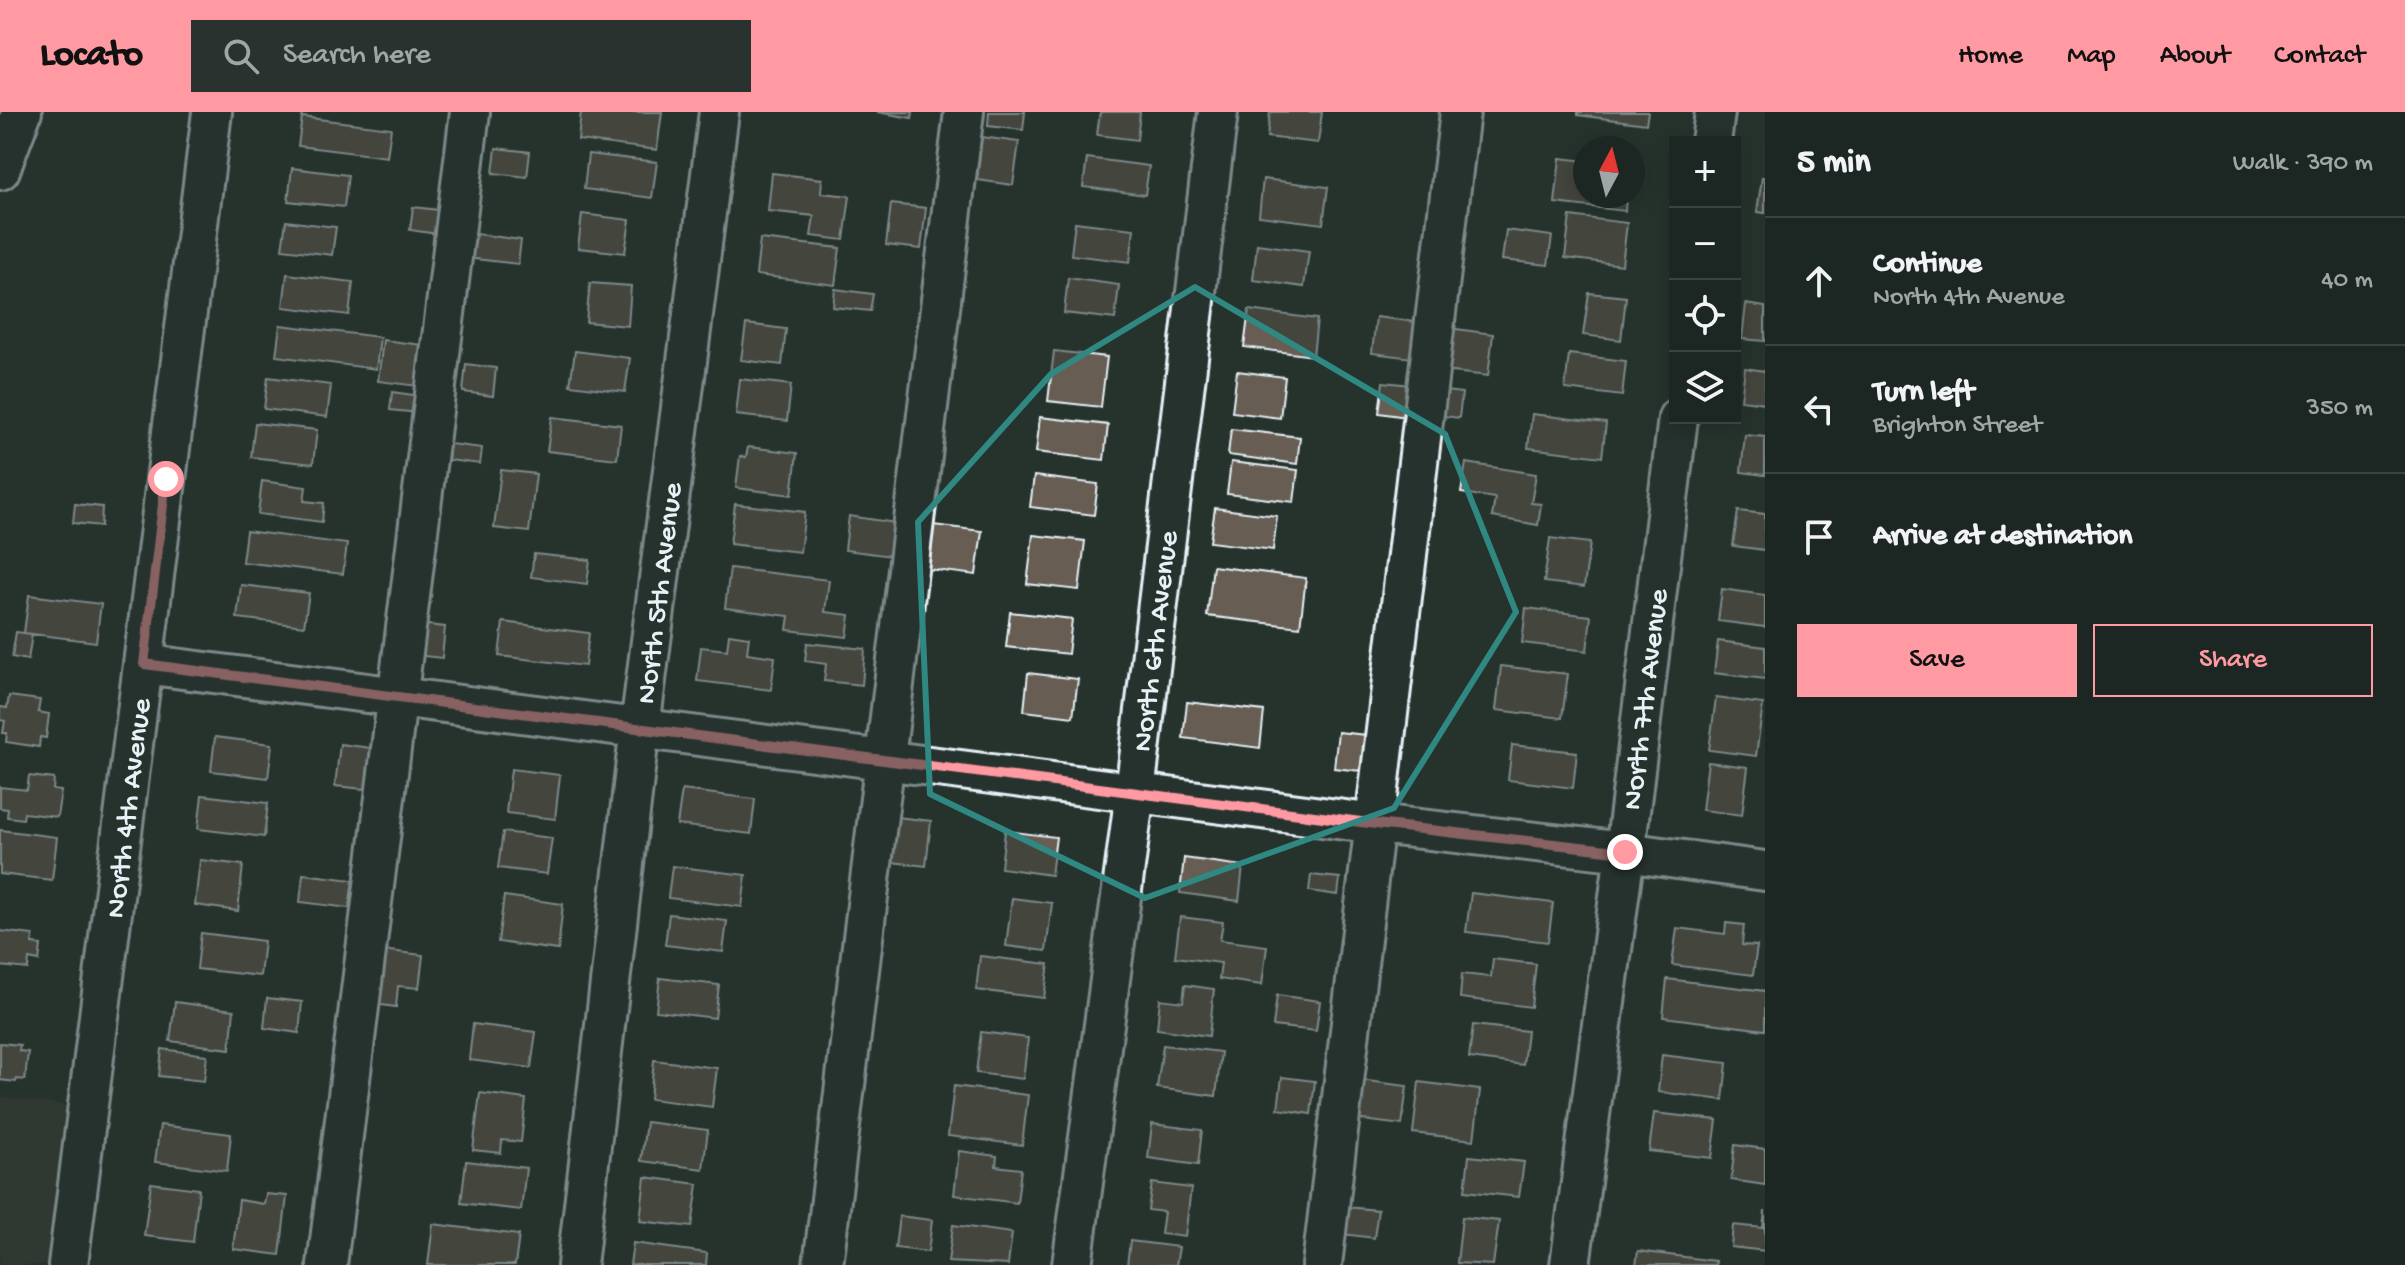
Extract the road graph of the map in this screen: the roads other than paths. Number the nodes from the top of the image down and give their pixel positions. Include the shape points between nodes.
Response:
1 (22, 112) edge
2 (212, 112) edge
3 (470, 112) edge
4 (719, 112) edge
5 (964, 112) edge
6 (1218, 112) edge
7 (1460, 112) edge
8 (1715, 112) edge
9 (1712, 136) edge
10 (0, 170) edge
11 (1677, 424) edge
12 (144, 664) junction
13 (397, 697) junction
14 (640, 727) junction
15 (885, 760) junction
16 (1135, 792) junction
17 (1376, 824) junction
18 (1625, 852) junction
19 (1765, 871) edge
20 (68, 1265) edge
21 (327, 1265) edge
22 (577, 1265) edge
23 (823, 1265) edge
24 (1072, 1265) edge
25 (1322, 1265) edge
26 (1570, 1265) edge

1 - 10 street
2 - 12 street, North 4th Avenue
3 - 13 street
4 - 14 street, North 5th Avenue
5 - 15 street
6 - 16 street, North 6th Avenue
7 - 17 street
8 - 9 street
11 - 18 street, North 7th Avenue
12 - 13 street
12 - 20 street, North 4th Avenue
13 - 14 street
13 - 21 street
14 - 15 street
14 - 22 street, North 5th Avenue
15 - 16 street
15 - 23 street
16 - 17 street
16 - 24 street, North 6th Avenue
17 - 18 street
17 - 25 street
18 - 19 street
18 - 26 street, North 7th Avenue

